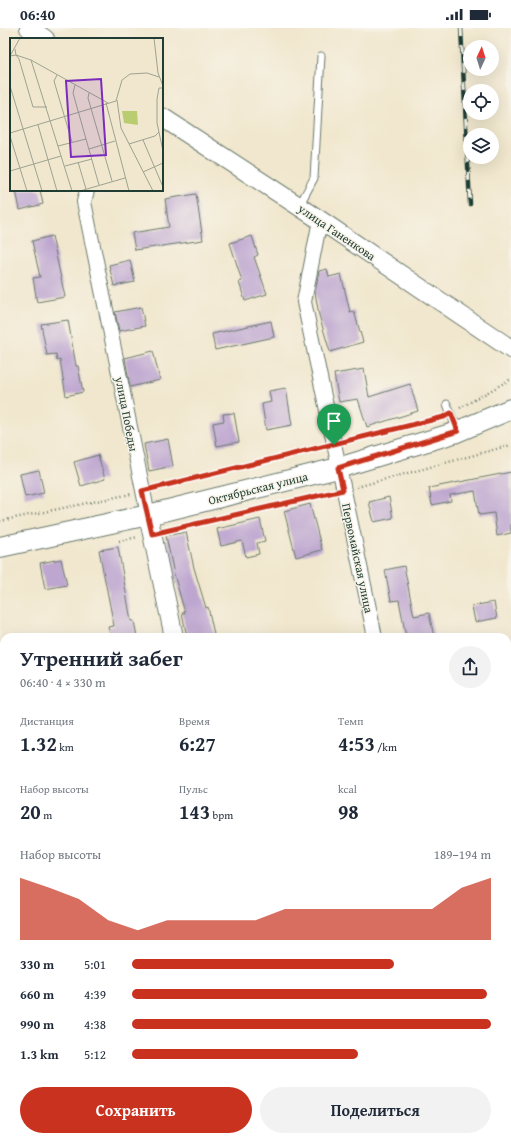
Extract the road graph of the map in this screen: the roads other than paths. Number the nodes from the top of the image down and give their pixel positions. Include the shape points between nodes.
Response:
1 (28, 28) edge
2 (43, 38) edge
3 (321, 56) dead end
4 (163, 118) edge
5 (87, 191) edge
6 (299, 206) junction
7 (320, 220) junction
8 (511, 349) edge
9 (447, 404) dead end
10 (511, 409) edge
11 (454, 422) junction
12 (338, 468) junction
13 (150, 525) junction
14 (0, 547) edge
15 (173, 633) edge
16 (374, 633) edge

1 - 2 street
3 - 6 lane via 314,178
4 - 6 street, улица Ганенкова
5 - 13 street, улица Победы via 84,202
6 - 7 street, улица Ганенкова
7 - 8 street, улица Ганенкова
7 - 12 street, Первомайская улица via 304,302
9 - 11 lane
10 - 11 main road, Октябрьская улица
11 - 12 main road, Октябрьская улица
12 - 13 main road, Октябрьская улица
12 - 16 street, Первомайская улица
13 - 14 main road, Октябрьская улица
13 - 15 street, улица Победы

